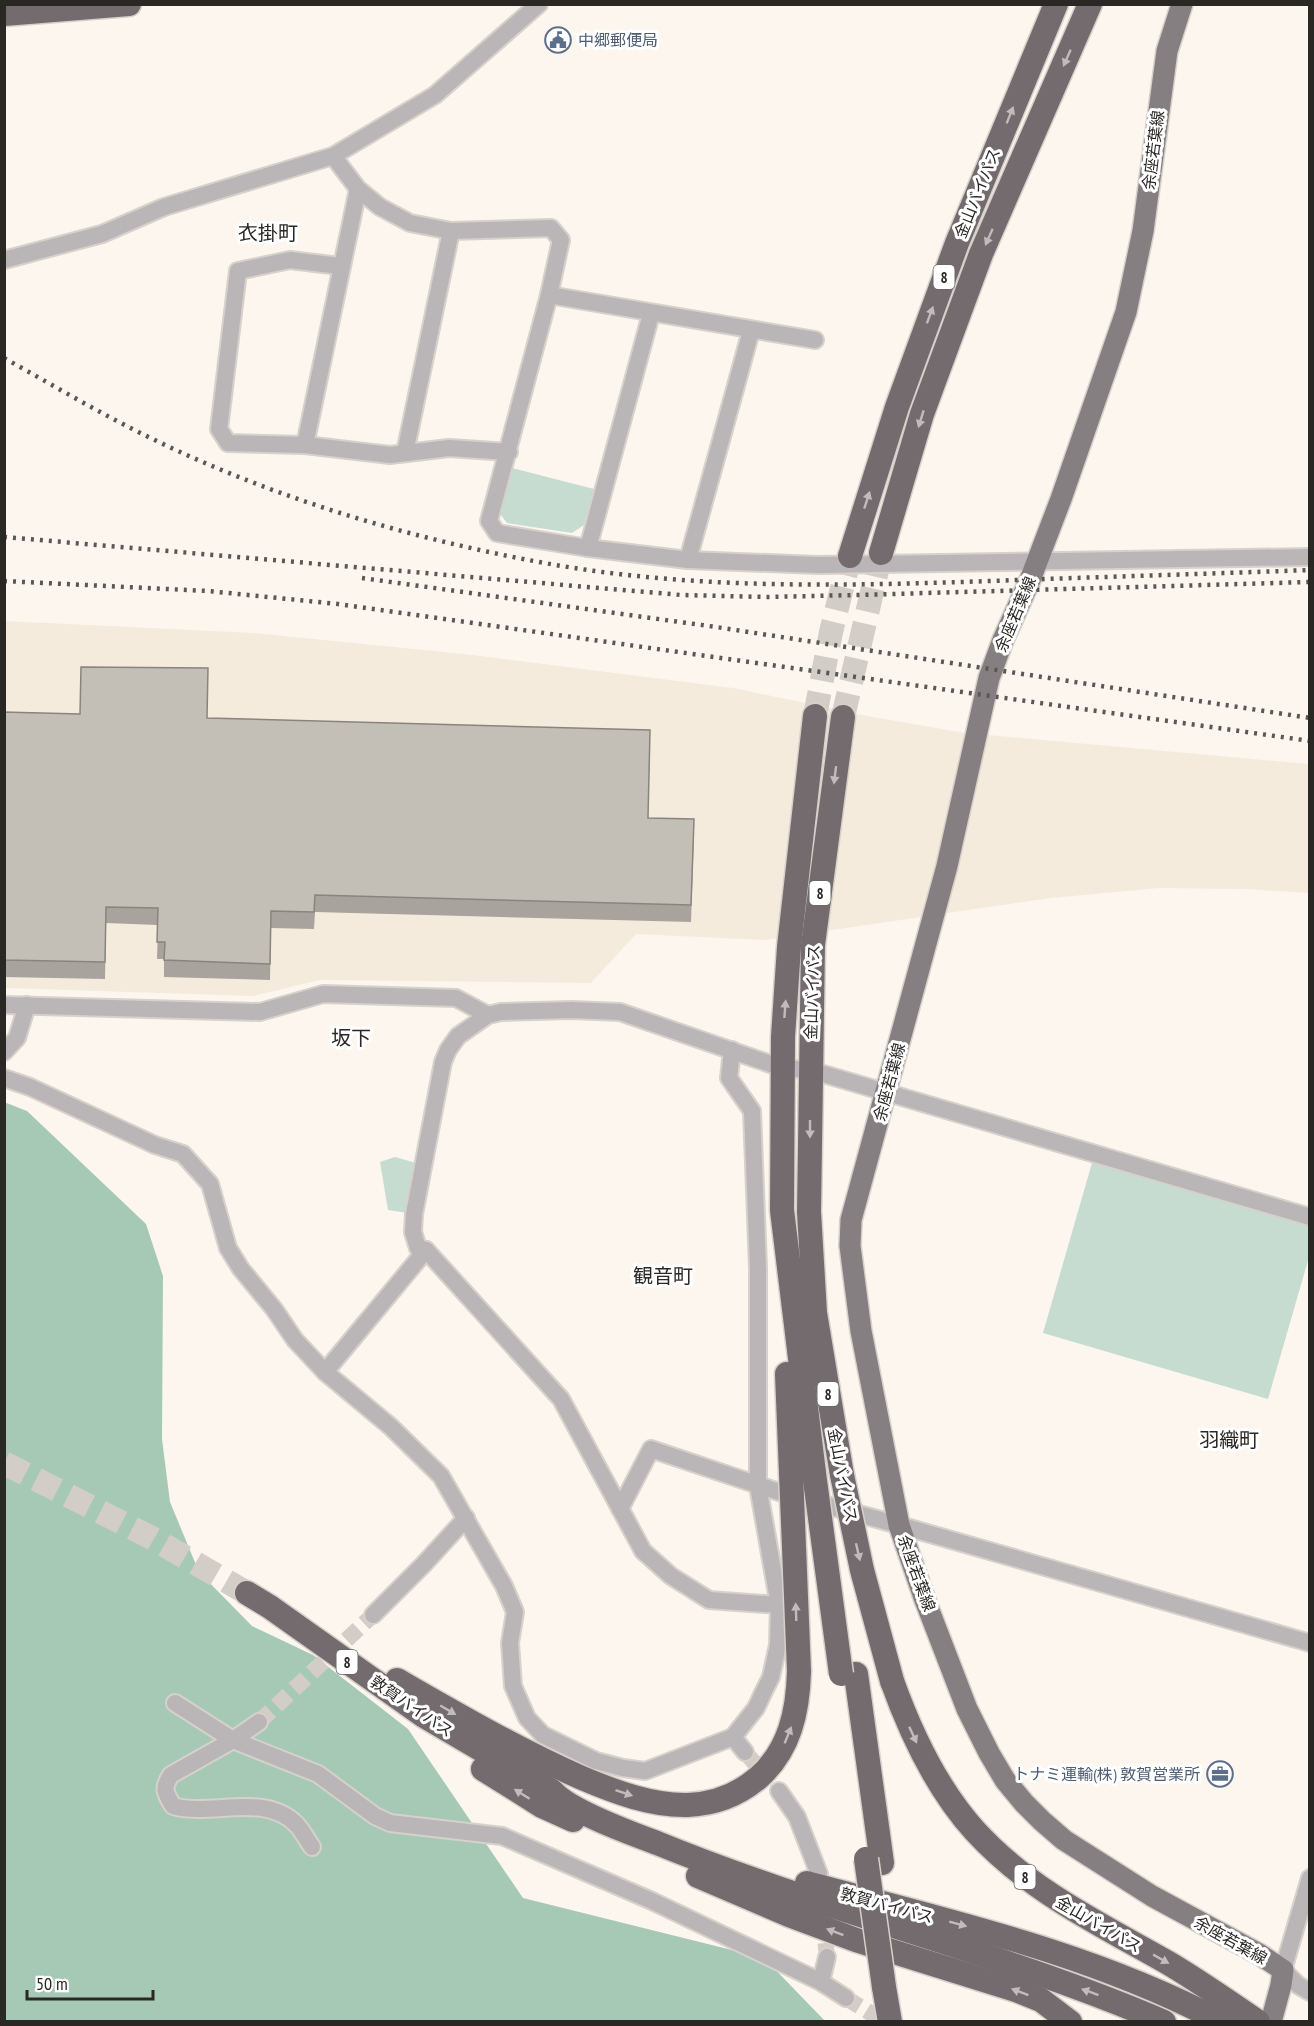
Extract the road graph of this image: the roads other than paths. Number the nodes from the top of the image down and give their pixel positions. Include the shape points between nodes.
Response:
1 (129, 4) edge
2 (539, 4) edge
3 (1056, 4) edge
4 (1090, 4) edge
5 (1182, 4) edge
6 (4, 14) edge
7 (333, 156) junction
8 (358, 189) junction
9 (451, 231) junction
10 (4, 260) edge
11 (340, 266) junction
12 (549, 295) junction
13 (651, 314) junction
14 (751, 330) junction
15 (815, 340) dead end
16 (305, 444) junction
17 (509, 452) junction
18 (405, 453) junction
19 (588, 548) junction
20 (881, 553) tunnel mouth
21 (850, 556) tunnel mouth
22 (1310, 557) edge
23 (688, 560) junction
24 (1037, 562) junction
25 (815, 716) tunnel mouth
26 (843, 717) tunnel mouth
27 (4, 1005) edge
28 (27, 1005) junction
29 (488, 1016) junction
30 (732, 1050) junction
31 (4, 1052) edge
32 (783, 1068) junction
33 (810, 1070) junction
34 (4, 1078) edge
35 (886, 1094) junction
36 (1310, 1217) edge
37 (426, 1250) junction
38 (325, 1372) junction
39 (819, 1474) junction
40 (758, 1486) junction
41 (620, 1509) junction
42 (465, 1518) junction
43 (899, 1525) junction
44 (246, 1593) tunnel mouth
45 (779, 1605) junction
46 (270, 1607) junction
47 (373, 1615) tunnel mouth
48 (1310, 1643) edge
49 (175, 1703) dead end
50 (424, 1716) junction
51 (259, 1722) tunnel mouth
52 (733, 1737) junction
53 (233, 1740) junction
54 (745, 1752) tunnel mouth
55 (552, 1791) junction
56 (779, 1791) tunnel mouth
57 (312, 1847) dead end
58 (819, 1874) dead end
59 (1310, 1878) edge
60 (827, 1957) tunnel mouth
61 (1283, 1970) junction
62 (821, 1982) junction
63 (892, 1989) junction
64 (1310, 1992) edge
65 (846, 1998) tunnel mouth
66 (1226, 2012) edge
67 (890, 2022) edge
68 (905, 2022) edge
69 (1070, 2022) edge
70 (1164, 2022) edge
71 (1258, 2022) edge
72 (1272, 2022) edge

1 - 6 highway
2 - 7 street via 435,95
21 -> 3 highway, 金山バイパス / 8 via 897,407 957,243
4 -> 20 highway, 金山バイパス / 8 via 981,254 922,414
5 - 24 main road, 余座若葉線 via 1167,51 1143,231 1126,312
7 - 8 street
7 - 10 street via 164,207 102,234
8 - 9 street via 380,207 410,223
8 - 11 street
9 - 12 street via 551,228 561,240
9 - 18 street
11 - 16 street
11 - 16 street via 290,260 238,271 219,429 228,443
12 - 13 street
12 - 17 street
13 - 14 street
13 - 19 street
14 - 15 street
14 - 23 street
16 - 18 street via 390,455
17 - 18 street via 449,448
17 - 19 street via 489,521 497,532
19 - 23 street
22 - 24 street
23 - 24 street via 818,565
24 - 35 main road, 余座若葉線 via 989,678 947,866
32 -> 25 highway, 金山バイパス / 8 via 789,947
26 -> 33 highway, 金山バイパス / 8 via 813,945
27 - 28 street
28 - 29 street via 260,1012 323,994 456,998
28 - 31 street via 17,1038
29 - 30 street via 537,1010 620,1012
29 - 37 street via 458,1036 443,1062 414,1214 415,1240 418,1248
30 - 32 street
30 - 40 street via 729,1078 752,1111 758,1268
32 - 33 street
32 - 39 highway, 金山バイパス / 8 via 782,1210
33 - 35 street
33 -> 39 highway, 金山バイパス / 8 via 809,1212 820,1403
34 - 38 street via 183,1154 210,1184 228,1248 241,1269 295,1340
35 - 36 street
35 - 43 main road, 余座若葉線 via 851,1220 850,1246 861,1331
37 - 38 street
37 - 41 street via 561,1399
38 - 42 street via 391,1427 441,1476
46 -> 39 highway, bridge via 488,1733 598,1785 668,1804 723,1799 766,1771 792,1727
39 - 63 highway, 金山バイパス / 8, bridge
39 -> 66 highway, 金山バイパス / 8, bridge via 862,1570 892,1681 917,1743 974,1829 1022,1875 1084,1917 1195,1979
40 - 41 street via 651,1449
40 - 43 street
40 - 45 street
41 - 45 street via 643,1551 671,1576 709,1600
42 - 47 street
42 - 52 street via 515,1612 510,1643 513,1686 527,1718 543,1735 596,1761 645,1771
43 - 48 street
43 - 61 main road, 余座若葉線 via 968,1709 1005,1780 1024,1803 1064,1840 1104,1866
44 - 46 highway, 敦賀バイパス / 8
45 - 52 street via 778,1645 771,1677 756,1708
46 - 50 highway, 敦賀バイパス / 8
49 - 53 street
50 - 55 highway, 敦賀バイパス / 8
69 -> 50 highway via 1041,2000 789,1915 542,1806 453,1750
51 - 53 street
52 - 54 street
53 - 57 street via 171,1774 165,1783 165,1793 173,1806 187,1810 252,1806 275,1811 296,1823
53 - 62 street via 318,1774 390,1823 502,1836 652,1901
55 -> 66 highway, 敦賀バイパス / 8 via 688,1846 1061,1954 1185,2002
70 -> 55 highway, 敦賀バイパス / 8 via 1049,1977 688,1856 570,1805
56 - 58 street via 797,1817
59 - 61 street
60 - 62 street
61 - 64 street
61 - 72 main road, 余座若葉線
62 - 65 street
63 - 67 highway
63 - 68 highway
66 - 71 highway, 金山バイパス / 8

